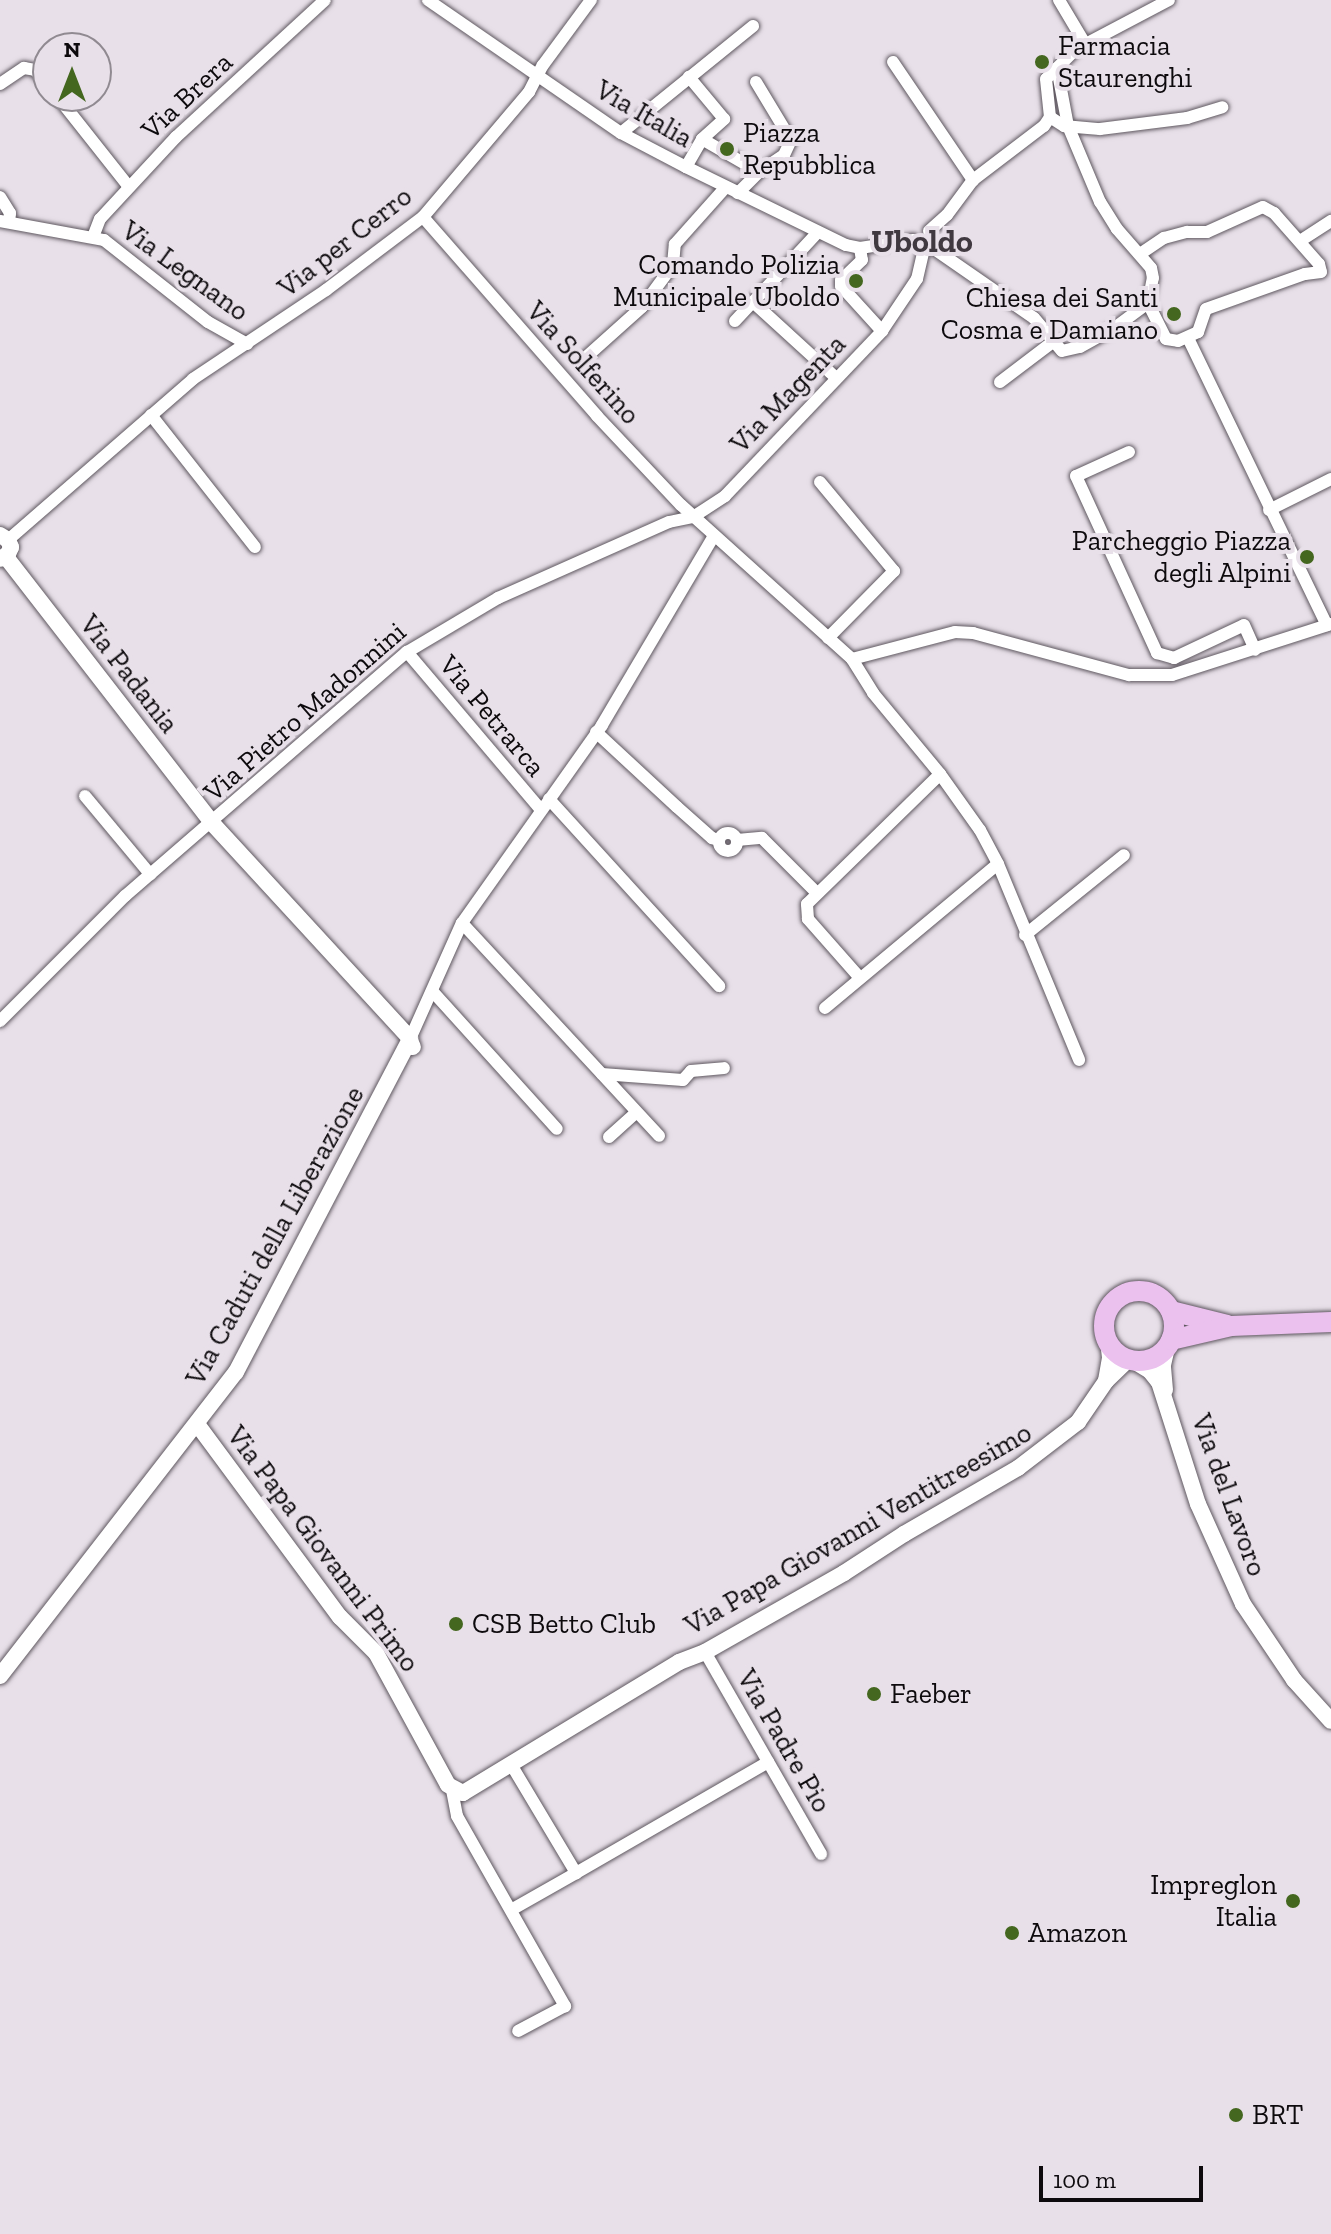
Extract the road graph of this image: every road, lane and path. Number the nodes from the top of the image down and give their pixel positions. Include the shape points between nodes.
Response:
1 (325, 0) edge
2 (428, 0) edge
3 (591, 0) edge
4 (1059, 0) edge
5 (1169, 0) edge
6 (753, 26) dead end
7 (1084, 42) junction
8 (893, 62) dead end
9 (1057, 68) junction
10 (32, 69) edge
11 (538, 76) junction
12 (689, 77) junction
13 (756, 82) dead end
14 (0, 84) edge
15 (1222, 107) dead end
16 (70, 112) edge
17 (1050, 117) junction
18 (1068, 126) junction
19 (621, 133) junction
20 (702, 139) junction
21 (686, 167) junction
22 (759, 172) junction
23 (973, 180) junction
24 (129, 187) junction
25 (732, 190) junction
26 (0, 197) edge
27 (423, 217) junction
28 (5, 221) edge
29 (1331, 221) edge
30 (929, 231) junction
31 (818, 232) junction
32 (93, 237) junction
33 (913, 240) junction
34 (1300, 241) junction
35 (860, 248) junction
36 (927, 248) junction
37 (1140, 254) junction
38 (1326, 274) edge
39 (753, 302) junction
40 (1148, 303) junction
41 (735, 321) dead end
42 (882, 331) junction
43 (1188, 338) junction
44 (1054, 341) junction
45 (247, 344) junction
46 (585, 358) dead end
47 (835, 377) junction
48 (1000, 382) dead end
49 (151, 415) junction
50 (1129, 452) dead end
51 (1331, 479) edge
52 (820, 482) dead end
53 (1269, 510) junction
54 (693, 517) junction
55 (713, 537) junction
56 (3, 547) edge
57 (255, 547) dead end
58 (1329, 625) edge
59 (828, 638) junction
60 (1255, 650) junction
61 (407, 652) junction
62 (852, 659) junction
63 (596, 732) junction
64 (940, 774) junction
65 (85, 796) dead end
66 (545, 804) junction
67 (212, 823) junction
68 (1124, 855) dead end
69 (998, 864) junction
70 (150, 874) junction
71 (817, 893) junction
72 (462, 923) junction
73 (1025, 935) junction
74 (860, 978) junction
75 (719, 986) dead end
76 (434, 993) junction
77 (825, 1008) dead end
78 (0, 1021) edge
79 (410, 1039) junction
80 (1079, 1060) dead end
81 (724, 1068) dead end
82 (602, 1074) junction
83 (636, 1113) junction
84 (557, 1129) dead end
85 (659, 1136) dead end
86 (609, 1137) dead end
87 (1171, 1311) junction
88 (1331, 1322) edge
89 (1231, 1326) junction
90 (1108, 1341) junction
91 (1169, 1343) junction
92 (1130, 1360) junction
93 (1106, 1381) junction
94 (1166, 1400) junction
95 (197, 1424) junction
96 (705, 1652) junction
97 (0, 1676) edge
98 (1331, 1721) edge
99 (768, 1762) junction
100 (512, 1766) junction
101 (452, 1790) junction
102 (821, 1854) dead end
103 (576, 1873) junction
104 (511, 1910) junction
105 (518, 2031) dead end

1 - 24 street, Via Brera
2 - 11 street, Via Italia
3 - 11 street, Via per Cerro
4 - 7 street
5 - 7 street
6 - 12 street
7 - 9 street
8 - 23 street
9 - 17 street via 1045,83
9 - 18 street
10 - 14 street via 24,68
11 - 19 street, Via Italia
11 - 27 street, Via per Cerro
12 - 19 street
12 - 20 street via 724,119
13 - 22 street via 791,140 784,155
15 - 18 street via 1131,127
16 - 24 street
17 - 18 street
17 - 23 street
18 - 37 street via 1100,202
19 - 21 street, Via Italia
20 - 21 street
20 - 22 street
21 - 25 street, Via Italia
22 - 25 street
23 - 30 street
24 - 32 street, Via Brera via 100,219
25 - 31 street, Via Italia
25 - 46 street via 675,244 673,265 642,307
26 - 28 street via 10,213
27 - 45 street, Via per Cerro
27 - 54 street, Via Solferino
28 - 32 street, Via Legnano
29 - 34 street
30 - 33 street via 919,229
30 - 36 street via 933,236
31 - 35 street, Via Italia
31 - 39 street
32 - 45 street, Via Legnano via 116,248 208,322
33 - 35 street
33 - 36 street via 918,248
34 - 37 street via 1263,207 1207,232 1164,238
34 - 38 street
35 - 42 street via 862,260 841,286
36 - 42 street, Via Magenta via 917,279
36 - 44 street via 1000,291
37 - 40 street via 1153,274
38 - 43 street via 1305,274 1206,309 1200,329
39 - 41 street
39 - 47 street
40 - 43 street via 1166,339
40 - 44 street via 1080,347 1062,351
42 - 47 street, Via Magenta
43 - 53 street
44 - 48 street
45 - 49 street, Via per Cerro
47 - 54 street, Via Magenta via 725,496
49 - 56 street, Via per Cerro
49 - 57 street
50 - 60 street via 1076,476 1157,653 1174,658 1244,625
51 - 53 street
52 - 59 street via 894,571
53 - 58 street
54 - 55 street, Via Solferino
54 - 61 street, Via Pietro Madonnini via 558,569
55 - 59 street, Via Solferino
55 - 63 street, Via Caduti della Liberazione
56 - 67 street, Via Padania
58 - 60 street
59 - 62 street, Via Solferino
60 - 62 street via 1196,670 1148,676 1105,670 991,635 955,632
61 - 66 street, Via Petrarca
61 - 67 street, Via Pietro Madonnini
62 - 64 street, Via Solferino
63 - 66 street, Via Caduti della Liberazione
63 - 71 street via 712,838 719,840 727,833 737,840 762,838
64 - 69 street, Via Solferino
64 - 71 street
65 - 70 street
66 - 72 street, Via Caduti della Liberazione
66 - 75 street, Via Petrarca
67 - 70 street, Via Pietro Madonnini
67 - 79 street, Via Padania
68 - 73 street
69 - 73 street, Via Solferino
69 - 74 street
70 - 78 street, Via Pietro Madonnini
71 - 74 street via 807,904 806,915
72 - 76 street, Via Caduti della Liberazione
72 - 82 street
73 - 80 street, Via Solferino
74 - 77 street
76 - 79 street, Via Caduti della Liberazione
76 - 84 street
79 - 95 street, Via Caduti della Liberazione via 410,1062 388,1086 236,1372
81 - 82 street via 691,1071 683,1080
82 - 83 street
83 - 85 street
83 - 86 street
87 - 89 main road
87 - 90 main road via 1152,1294 1125,1295 1106,1314
87 - 91 main road
88 - 89 main road
89 - 91 main road
90 - 92 main road
90 - 93 street
91 - 92 main road via 1155,1357
91 - 94 street, Via del Lavoro via 1163,1365
92 - 93 street, Via Papa Giovanni Ventitreesimo
92 - 94 street, Via del Lavoro via 1154,1375
93 - 96 street, Via Papa Giovanni Ventitreesimo via 1078,1422 1018,1468
94 - 98 street, Via del Lavoro via 1198,1504 1232,1583 1266,1641
95 - 97 street, Via Caduti della Liberazione
95 - 101 street, Via Papa Giovanni Primo via 340,1617 376,1653
96 - 99 street, Via Padre Pio
96 - 100 street, Via Papa Giovanni Ventitreesimo via 679,1662
99 - 102 street, Via Padre Pio
99 - 103 street
100 - 101 street, Via Papa Giovanni Ventitreesimo via 470,1791
100 - 103 street
101 - 104 street via 457,1816
103 - 104 street
104 - 105 street via 565,2006

